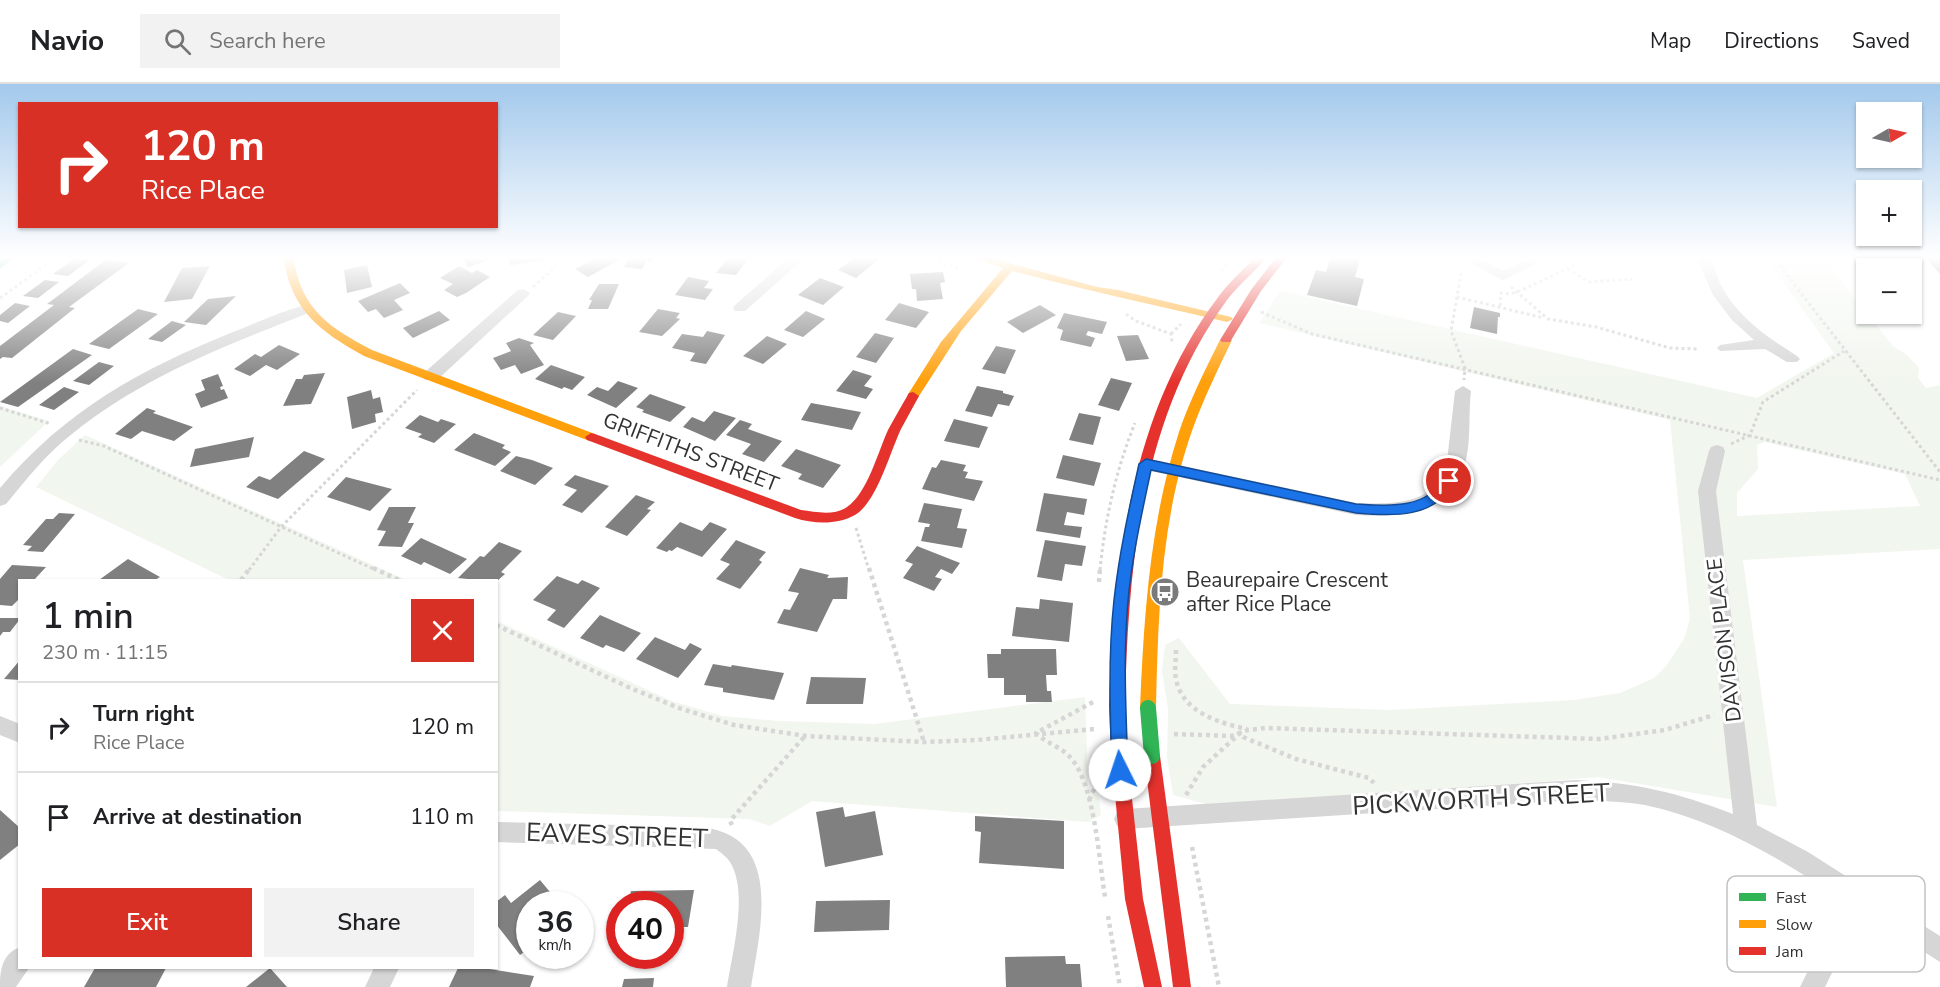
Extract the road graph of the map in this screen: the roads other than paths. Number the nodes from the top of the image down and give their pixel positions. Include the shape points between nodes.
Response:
1 (300, 298) edge
2 (517, 298) edge
3 (751, 298) edge
4 (982, 298) edge
5 (1110, 298) edge
6 (1140, 298) edge
7 (1222, 298) edge
8 (1250, 298) edge
9 (1723, 298) edge
10 (740, 308) dead end
11 (306, 309) junction
12 (1212, 315) junction
13 (1236, 322) junction
14 (1204, 329) junction
15 (1227, 336) junction
16 (1766, 344) junction
17 (1725, 348) dead end
18 (1792, 359) dead end
19 (431, 376) junction
20 (1463, 391) road end
21 (1717, 451) road end
22 (1146, 464) junction
23 (1171, 470) junction
24 (0, 500) edge
25 (0, 725) edge
26 (18, 733) edge
27 (1159, 817) junction
28 (1125, 819) junction
29 (1746, 830) junction
30 (498, 832) edge
31 (1822, 876) edge
32 (1925, 940) edge
33 (1940, 950) edge
34 (18, 962) edge
35 (386, 969) edge
36 (1820, 972) edge
37 (2, 987) edge
38 (377, 987) edge
39 (739, 987) edge
40 (1153, 987) edge
41 (1182, 987) edge
42 (1812, 987) edge

1 - 11 street, GRIFFITHS STREET
2 - 19 street
3 - 10 street
4 - 19 street, GRIFFITHS STREET via 927,370 866,494 851,511 824,518 800,515
5 - 14 street
6 - 12 street
7 - 12 street
8 - 13 street
9 - 16 street
11 - 19 street, GRIFFITHS STREET via 325,329 346,342
11 - 24 street via 158,369 111,396 61,432 31,460
12 - 13 street
12 - 14 street
13 - 15 street
14 - 15 street
14 - 22 street via 1164,408
15 - 23 street via 1195,398
16 - 17 street
16 - 18 street
20 - 23 street via 1455,470 1443,492 1419,507 1388,511 1356,509
21 - 29 street, DAVISON PLACE via 1707,491
22 - 23 street
22 - 28 street, bridge via 1128,546 1121,602 1118,706
23 - 27 street, bridge via 1151,612 1148,708
25 - 26 street
27 - 28 street, PICKWORTH STREET
27 - 29 street, PICKWORTH STREET via 1576,790 1647,795 1711,814
27 - 41 street
28 - 40 street via 1134,898
29 - 31 street, PICKWORTH STREET
30 - 39 street, EAVES STREET via 723,840 738,853 748,870 751,891
32 - 33 street, PICKWORTH STREET
34 - 37 street
35 - 38 street
36 - 42 street

